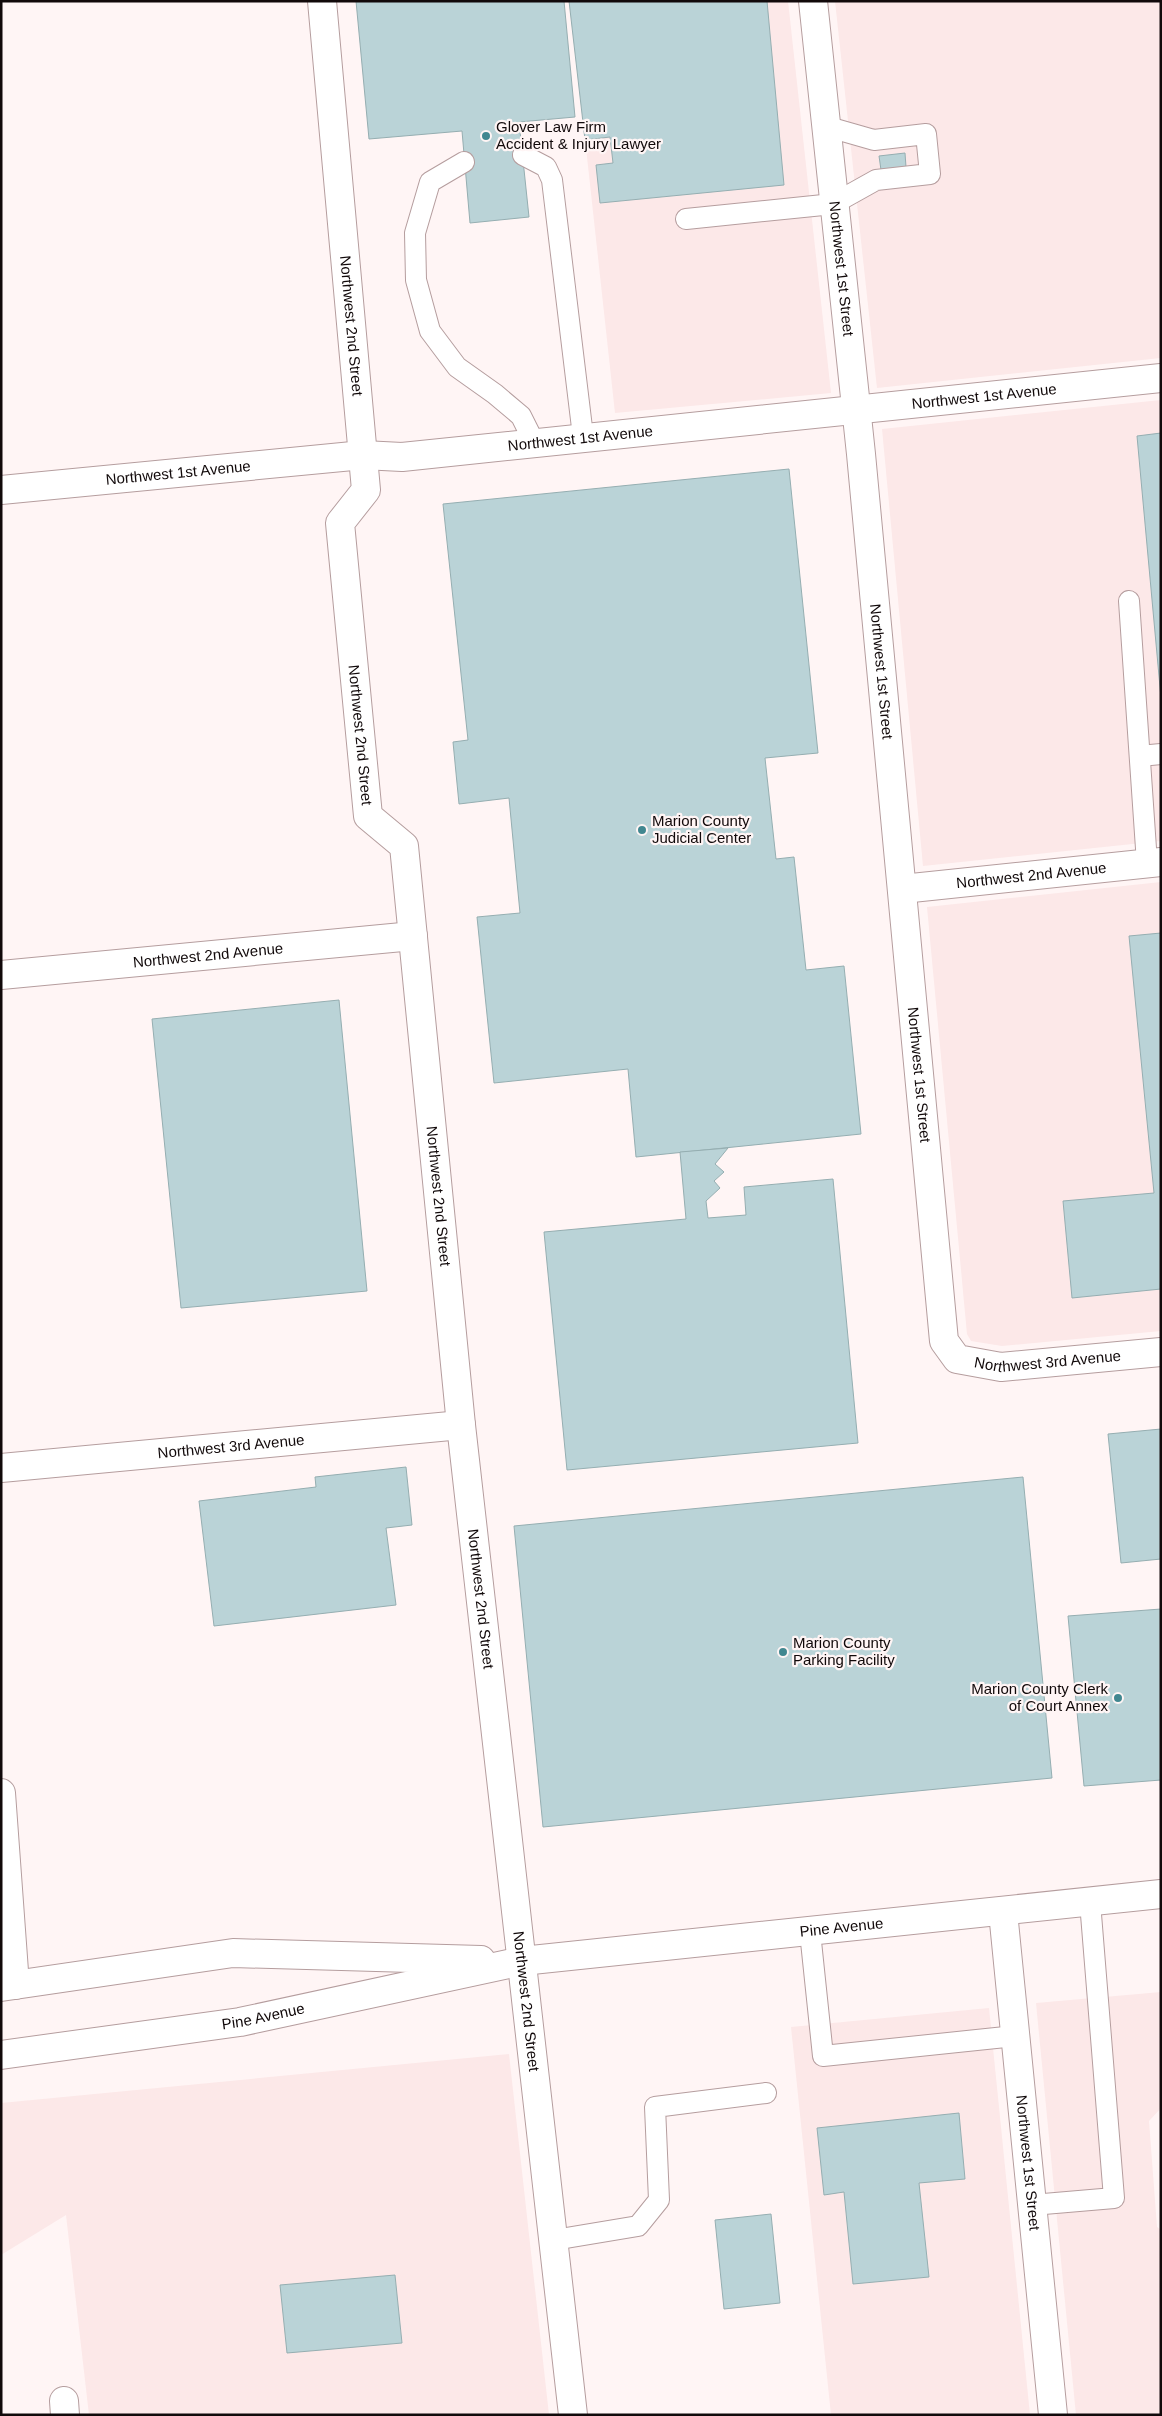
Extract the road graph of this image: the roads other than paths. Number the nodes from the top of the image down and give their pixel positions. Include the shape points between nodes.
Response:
1 (322, 1) edge
2 (813, 1) edge
3 (825, 126) junction
4 (523, 155) dead end
5 (464, 162) dead end
6 (833, 204) junction
7 (686, 219) dead end
8 (1161, 378) edge
9 (856, 411) junction
10 (583, 436) junction
11 (534, 442) junction
12 (363, 455) junction
13 (1, 490) edge
14 (1129, 601) dead end
15 (1161, 754) edge
16 (1140, 756) junction
17 (1154, 863) edge
18 (902, 889) junction
19 (413, 936) junction
20 (1, 974) edge
21 (944, 1341) joint
22 (1161, 1352) edge
23 (461, 1425) junction
24 (1, 1468) edge
25 (1, 1793) edge
26 (4, 1873) edge
27 (1161, 1894) edge
28 (1090, 1902) junction
29 (1003, 1912) junction
30 (810, 1932) junction
31 (522, 1962) junction
32 (8, 1986) edge
33 (1016, 2036) junction
34 (1, 2055) edge
35 (766, 2093) dead end
36 (1032, 2205) junction
37 (554, 2240) junction
38 (573, 2415) edge
39 (1053, 2415) edge

1 - 12 main road, Northwest 2nd Street
2 - 3 main road, Northwest 1st Street
3 - 6 main road, Northwest 1st Street
3 - 6 lane via 874,140 926,134 930,174 876,180
4 - 10 lane via 546,167 552,180
5 - 11 lane via 430,182 415,233 416,280 430,331 457,367 521,416
6 - 7 lane
6 - 9 main road, Northwest 1st Street
8 - 9 main road, Northwest 1st Avenue
9 - 10 main road, Northwest 1st Avenue
9 - 18 main road, Northwest 1st Street
10 - 11 main road, Northwest 1st Avenue
11 - 12 main road, Northwest 1st Avenue via 402,456
12 - 13 main road, Northwest 1st Avenue
12 - 19 main road, Northwest 2nd Street via 366,490 340,523 368,816 404,846
14 - 16 lane
15 - 16 lane
16 - 17 lane
17 - 18 main road, Northwest 2nd Avenue
18 - 21 main road, Northwest 1st Street
19 - 20 main road, Northwest 2nd Avenue
19 - 23 main road, Northwest 2nd Street
21 - 22 main road, Northwest 3rd Avenue via 956,1359 1000,1367
23 - 24 main road, Northwest 3rd Avenue
23 - 31 main road, Northwest 2nd Street
25 - 26 main road
26 - 32 main road
27 - 28 main road, Pine Avenue
28 - 29 main road, Pine Avenue
28 - 36 lane via 1114,2198
29 - 30 main road, Pine Avenue
29 - 33 main road, Northwest 1st Street
30 - 31 main road, Pine Avenue
30 - 33 lane via 823,2056
31 - 32 main road, Pine Avenue via 232,1953
31 - 34 main road, Pine Avenue via 240,2022
31 - 37 main road, Northwest 2nd Street
33 - 36 main road, Northwest 1st Street
35 - 37 lane via 655,2107 659,2200 638,2226
36 - 39 main road, Northwest 1st Street
37 - 38 main road, Northwest 2nd Street

